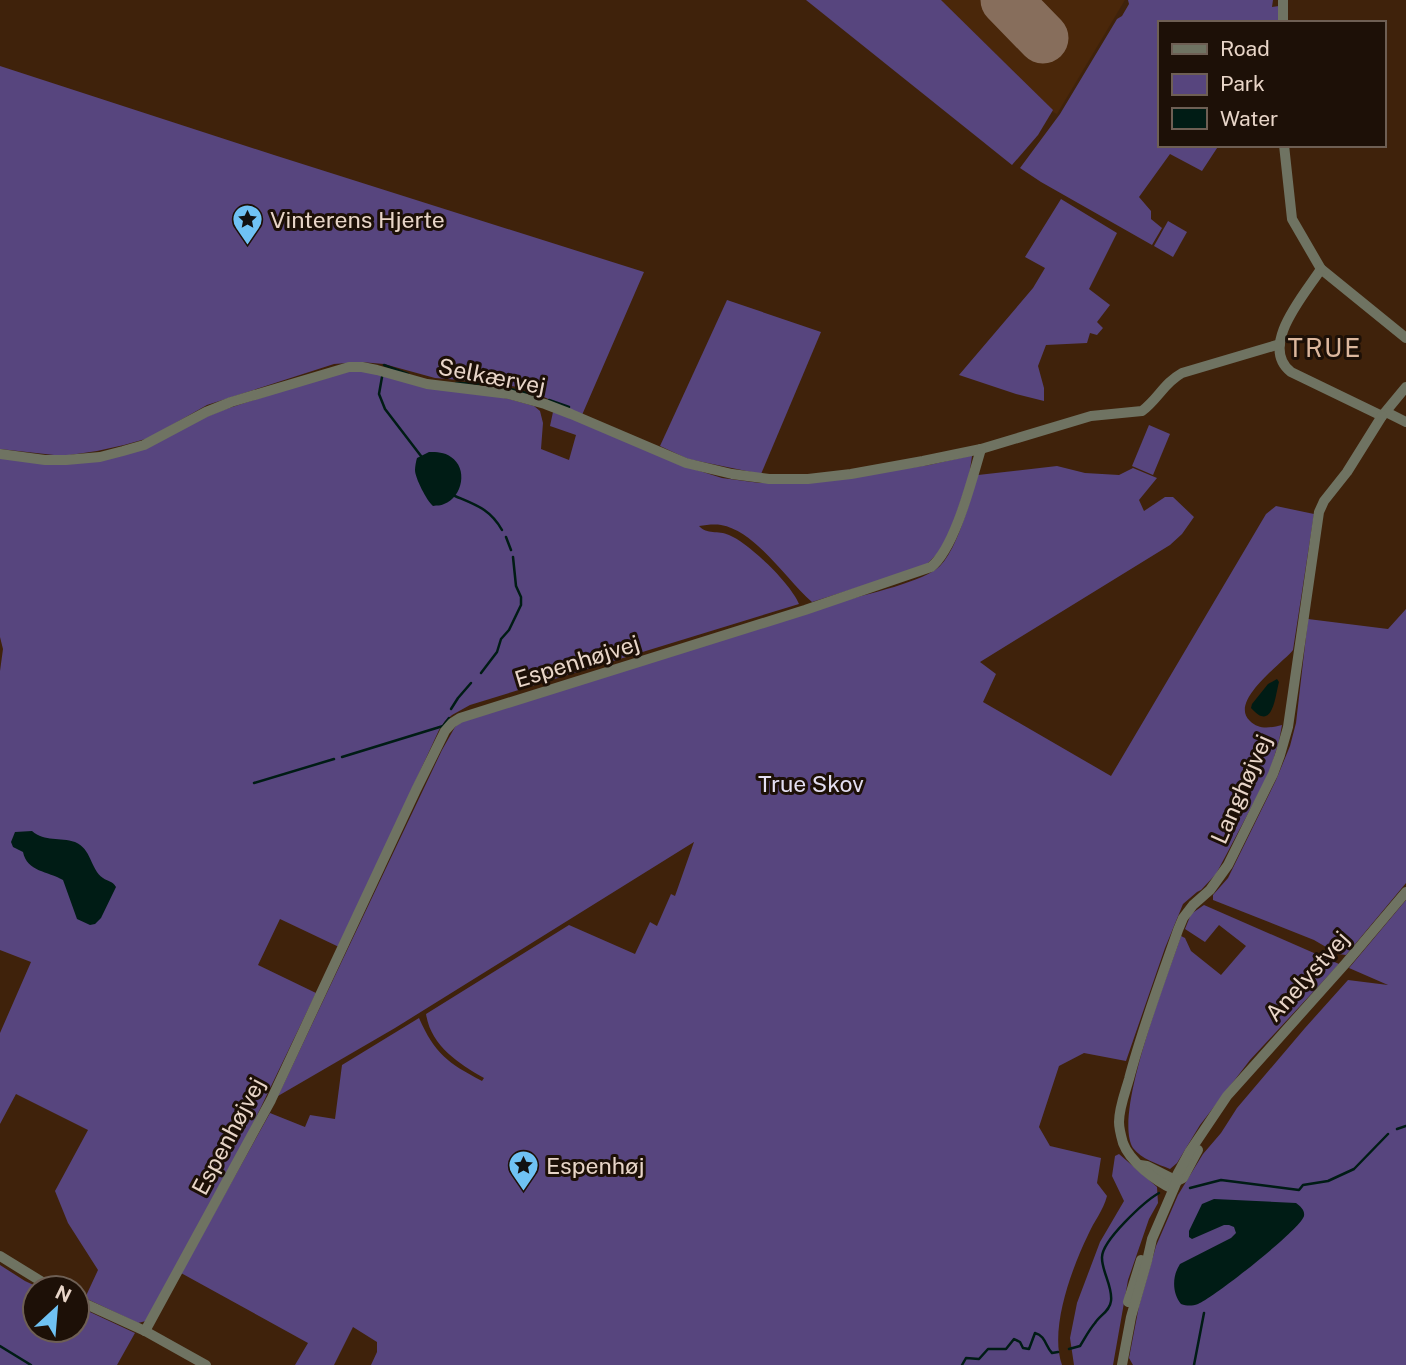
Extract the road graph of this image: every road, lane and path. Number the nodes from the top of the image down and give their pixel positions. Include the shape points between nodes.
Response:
1 (1283, 0) edge
2 (1283, 21) edge
3 (1284, 147) edge
4 (1321, 269) junction
5 (1406, 338) edge
6 (1280, 344) junction
7 (1406, 387) edge
8 (1384, 414) junction
9 (1406, 422) edge
10 (981, 449) junction
11 (0, 454) edge
12 (1406, 892) edge
13 (1175, 1185) junction
14 (1152, 1239) junction
15 (0, 1256) edge
16 (29, 1274) edge
17 (91, 1306) edge
18 (145, 1331) junction
19 (206, 1365) edge
20 (1115, 1365) edge
21 (1122, 1365) edge

1 - 2 street
3 - 4 street via 1292,219
4 - 5 street
4 - 6 street via 1284,327
6 - 8 street via 1280,358 1291,372
6 - 10 street via 1182,373 1142,411 1091,416
7 - 8 street, Langhøjvej
8 - 9 street
8 - 13 street, Langhøjvej via 1319,512 1288,727 1273,774 1228,865 1183,918 1135,1054 1119,1122 1125,1147 1140,1165
10 - 11 street, Selkærvej via 830,477 769,479 686,463 545,404 349,367 231,402 144,445 100,457 55,460
10 - 18 street, Espenhøjvej via 951,539 931,567 452,723 271,1100
12 - 13 street, Anelystvej via 1227,1096 1190,1151
13 - 14 street, Anelystvej
14 - 20 street, Anelystvej via 1147,1241 1134,1282
14 - 21 street, Anelystvej
15 - 16 street
17 - 18 street
18 - 19 street

